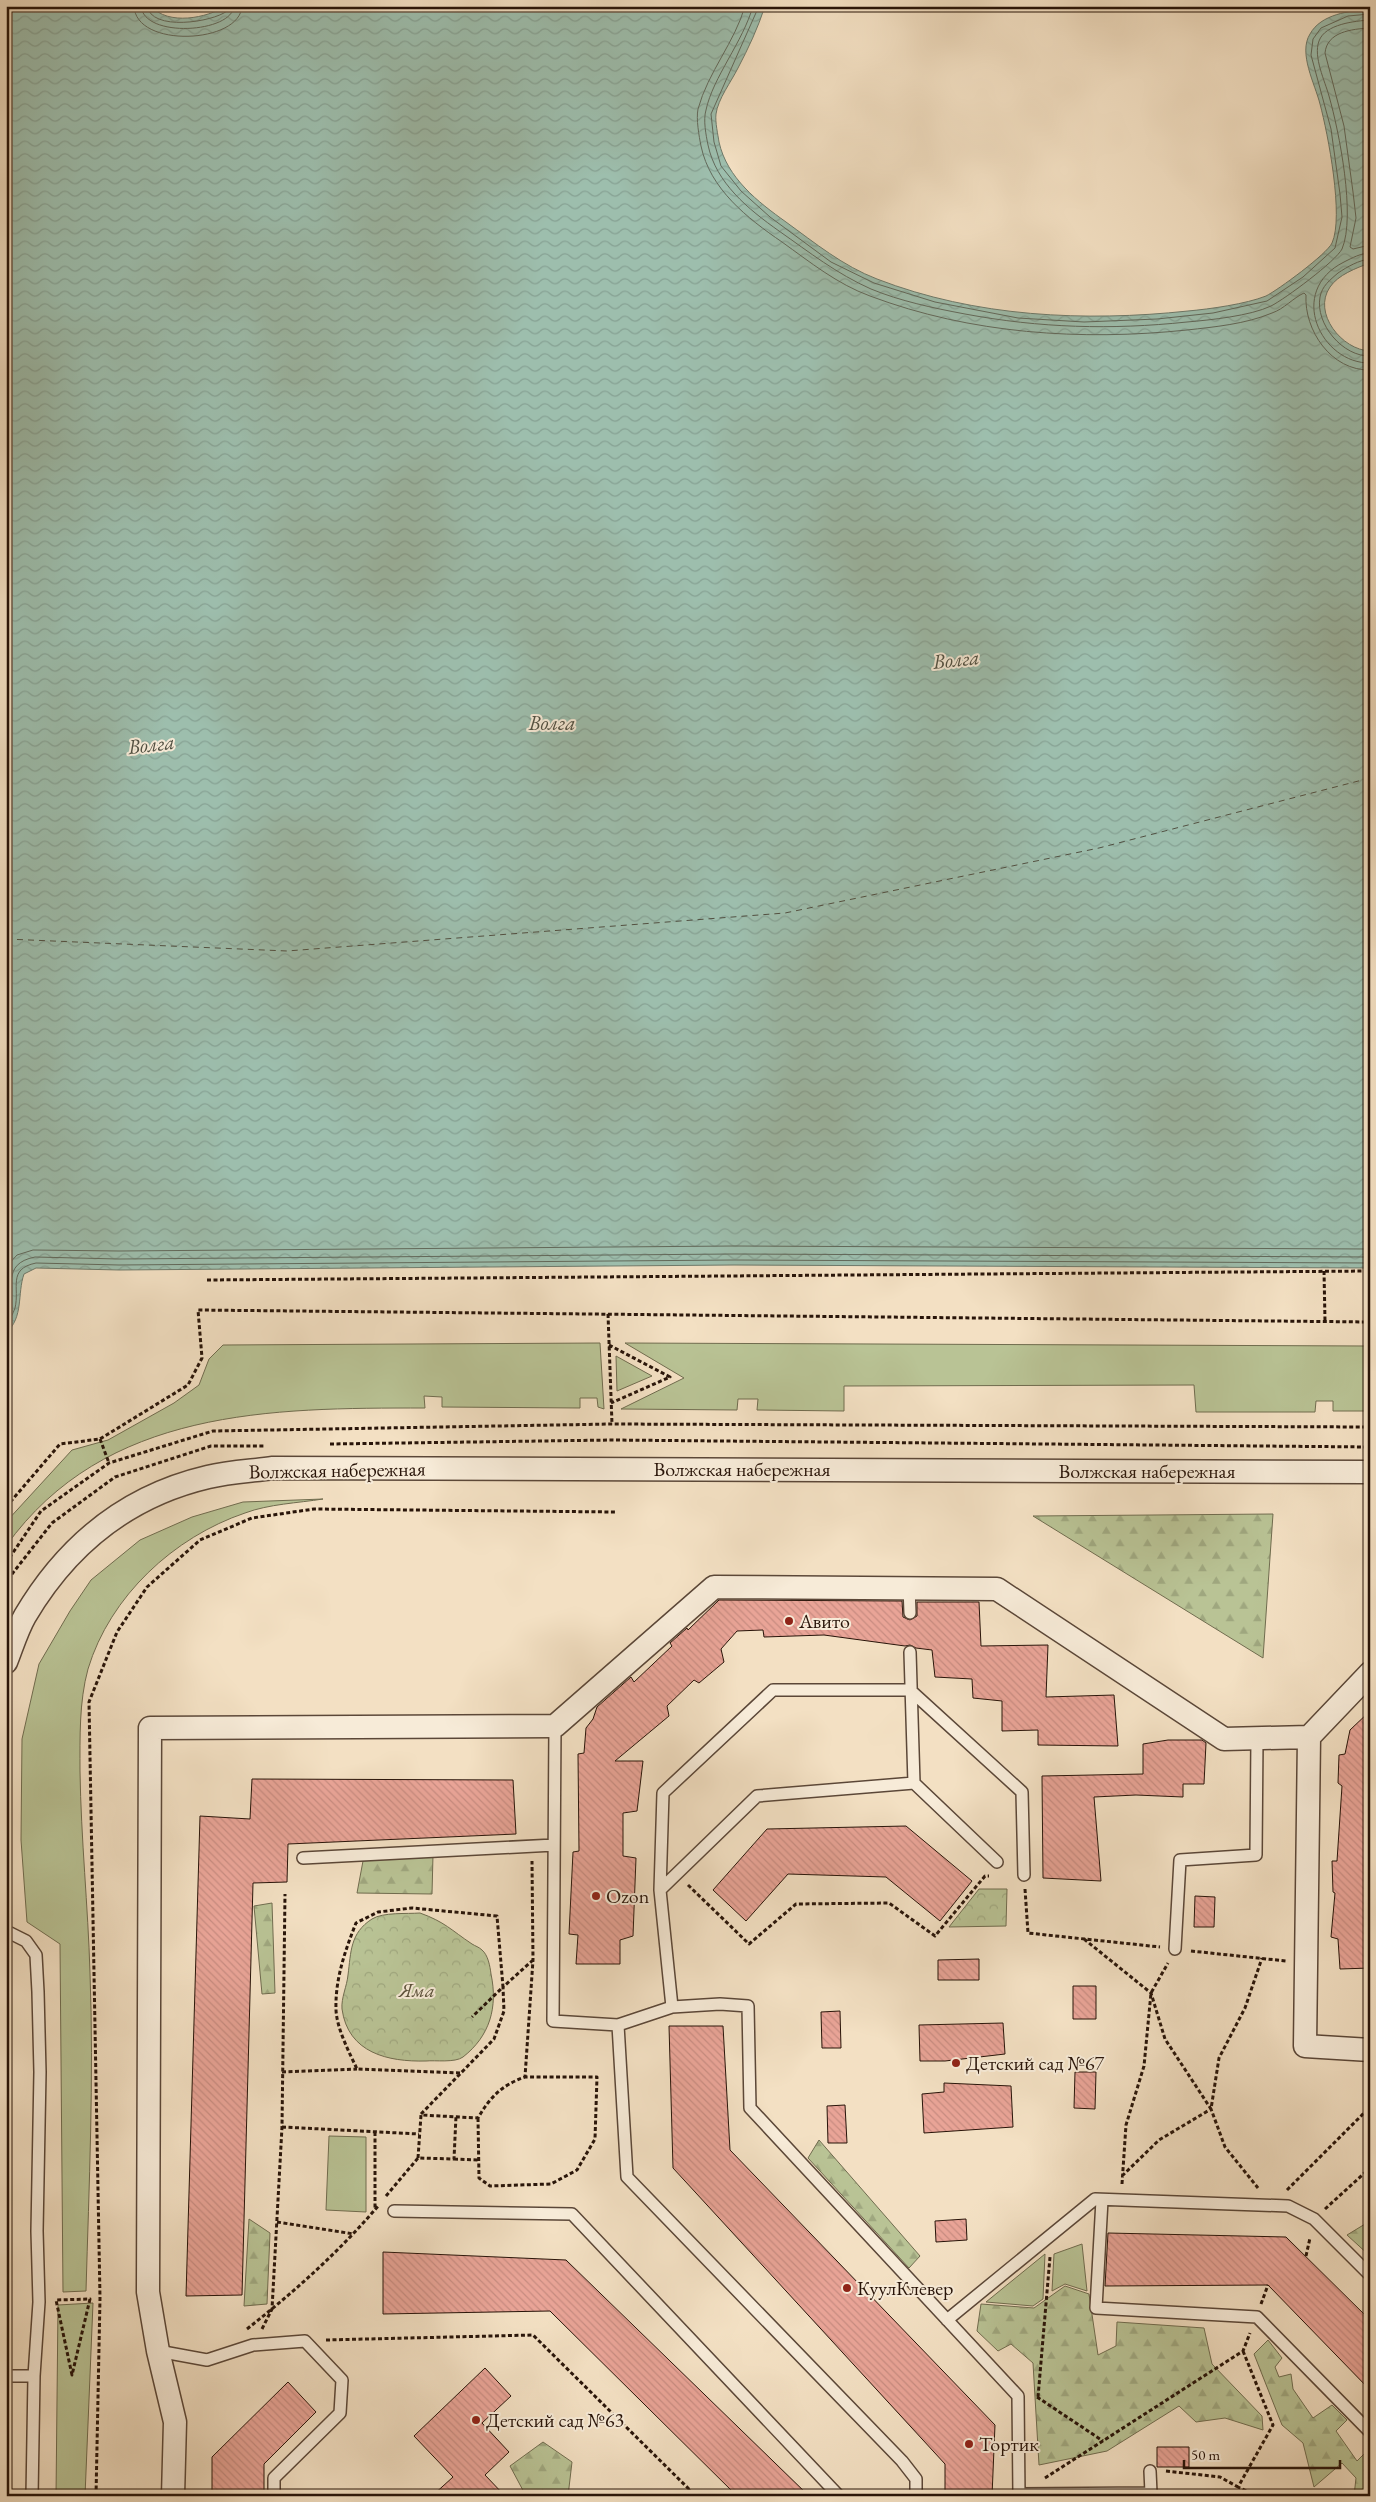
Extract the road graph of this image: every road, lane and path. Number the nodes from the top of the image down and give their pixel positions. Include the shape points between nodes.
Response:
1 (1324, 1271) junction
2 (1370, 1271) edge
3 (207, 1280) dead end
4 (608, 1314) junction
5 (1325, 1322) junction
6 (1370, 1322) edge
7 (609, 1345) junction
8 (611, 1403) junction
9 (612, 1424) junction
10 (1370, 1427) edge
11 (100, 1439) junction
12 (109, 1463) junction
13 (1370, 1472) edge
14 (6, 1506) edge
15 (616, 1512) dead end
16 (6, 1563) edge
17 (910, 1587) junction
18 (910, 1612) dead end
19 (910, 1652) dead end
20 (6, 1662) edge
21 (1370, 1673) edge
22 (910, 1690) junction
23 (555, 1726) junction
24 (1309, 1737) junction
25 (1257, 1739) junction
26 (914, 1783) junction
27 (554, 1845) junction
28 (532, 1846) junction
29 (303, 1858) dead end
30 (997, 1862) dead end
31 (676, 1874) junction
32 (1024, 1875) junction
33 (660, 1890) junction
34 (285, 1894) dead end
35 (6, 1931) edge
36 (1084, 1939) junction
37 (554, 1942) junction
38 (1175, 1949) junction
39 (1262, 1958) junction
40 (533, 1960) junction
41 (1308, 1963) junction
42 (503, 1987) junction
43 (1151, 1993) junction
44 (672, 2007) junction
45 (472, 2017) dead end
46 (618, 2025) junction
47 (1370, 2050) edge
48 (357, 2069) junction
49 (282, 2072) junction
50 (460, 2073) junction
51 (525, 2077) junction
52 (1370, 2108) edge
53 (1211, 2109) junction
54 (421, 2114) junction
55 (456, 2116) junction
56 (478, 2118) junction
57 (282, 2128) junction
58 (374, 2132) junction
59 (419, 2134) junction
60 (418, 2158) junction
61 (454, 2159) junction
62 (479, 2160) junction
63 (1370, 2168) edge
64 (1122, 2176) junction
65 (1102, 2200) junction
66 (1121, 2201) junction
67 (1272, 2206) junction
68 (375, 2209) junction
69 (394, 2211) dead end
70 (1314, 2219) junction
71 (277, 2222) junction
72 (354, 2234) junction
73 (1052, 2234) junction
74 (1306, 2256) dead end
75 (1370, 2275) edge
76 (1268, 2285) dead end
77 (90, 2299) joint
78 (272, 2309) junction
79 (1257, 2317) junction
80 (947, 2320) junction
81 (243, 2332) dead end
82 (305, 2340) junction
83 (253, 2344) junction
84 (158, 2351) junction
85 (1243, 2351) junction
86 (6, 2376) edge
87 (34, 2376) junction
88 (1018, 2396) junction
89 (1038, 2397) junction
90 (1370, 2432) edge
91 (1103, 2441) junction
92 (1150, 2471) joint
93 (1238, 2487) junction
94 (690, 2489) junction
95 (1019, 2495) edge
96 (32, 2496) edge
97 (96, 2496) edge
98 (173, 2496) edge
99 (274, 2496) edge
100 (683, 2496) edge
101 (696, 2496) edge
102 (839, 2496) edge
103 (916, 2496) edge
104 (1238, 2496) edge
105 (1257, 2496) edge

1 - 2 path
1 - 3 path
1 - 5 path
4 - 5 path
4 - 7 path
4 - 11 path via 198,1310 202,1358 188,1385
5 - 6 path
7 - 8 path
7 - 8 path via 670,1377
8 - 9 path
9 - 10 path
9 - 12 path via 213,1431
11 - 12 path
11 - 14 path via 60,1444
12 - 16 path via 41,1511
13 - 20 street, Волжская набережная via 272,1468 209,1477 164,1491 121,1512 87,1537 54,1573 24,1618
15 - 97 path via 314,1509 252,1518 200,1540 147,1587 117,1632 89,1702 100,2298
17 - 18 lane
17 - 23 street via 714,1587
17 - 25 street via 997,1589 1224,1739
19 - 22 lane
21 - 24 street
22 - 26 lane
22 - 32 lane via 1022,1792
22 - 33 lane via 773,1690 663,1793
23 - 27 lane
23 - 84 street via 150,1728 148,2292
24 - 25 street
24 - 41 street
25 - 38 lane via 1256,1855 1180,1860
26 - 30 lane
26 - 31 lane via 757,1796
27 - 28 lane
27 - 37 lane
28 - 29 lane
28 - 40 path
31 - 32 path via 749,1944 796,1904 889,1902 935,1936 985,1876
31 - 33 lane
32 - 36 path via 1028,1933
33 - 44 lane
34 - 49 path
35 - 87 lane via 26,1941 36,1955 40,2072 39,2302
36 - 38 path
36 - 43 path
37 - 40 path
37 - 46 lane via 553,2021
38 - 39 path
38 - 43 path
39 - 41 path
39 - 53 path via 1245,2008 1219,2058
40 - 42 path
40 - 51 path
41 - 47 street via 1305,2046
42 - 45 path
42 - 48 path via 497,1916 412,1908 378,1912 356,1923 342,1960 336,2011 346,2046
42 - 50 path via 504,2011 494,2039
43 - 53 path via 1165,2039
43 - 64 path via 1144,2066 1126,2125
44 - 46 lane
44 - 80 lane via 748,2006 750,2108
46 - 103 lane via 627,2177 902,2461 916,2479
48 - 49 path
48 - 50 path
49 - 57 path
50 - 54 path
51 - 56 path via 507,2083 488,2100
51 - 62 path via 597,2077 595,2139 577,2170 551,2184 490,2186 480,2178
52 - 67 path
53 - 64 path via 1159,2140
53 - 67 path via 1224,2147
54 - 55 path
54 - 59 path
55 - 56 path
55 - 61 path
56 - 62 path
57 - 58 path
57 - 71 path
58 - 59 path
58 - 68 path
59 - 60 path
60 - 61 path
60 - 68 path
61 - 62 path
63 - 70 path
64 - 66 path
65 - 66 lane
65 - 73 lane via 1096,2199
65 - 79 lane via 1096,2308
66 - 67 lane
67 - 70 lane via 1288,2206
68 - 72 path
69 - 102 lane via 572,2214
70 - 74 path
70 - 75 lane
71 - 72 path
71 - 78 path
72 - 78 path
73 - 80 lane
73 - 89 path
76 - 79 path
77 - 77 path via 56,2300 72,2375 77,2356
78 - 81 path
78 - 83 path
79 - 85 path
79 - 90 lane
80 - 88 lane
82 - 83 lane
82 - 94 path via 533,2335
82 - 99 lane via 342,2380 340,2413 274,2478
83 - 84 lane via 207,2360
84 - 98 street via 174,2422
85 - 91 path
85 - 93 path via 1273,2425
86 - 87 lane
87 - 96 lane
88 - 89 path
88 - 95 lane
89 - 91 path
91 - 95 path
92 - 93 path via 1182,2471 1220,2477
92 - 95 lane via 1151,2493
93 - 104 path
93 - 105 path
94 - 100 path
94 - 101 path

